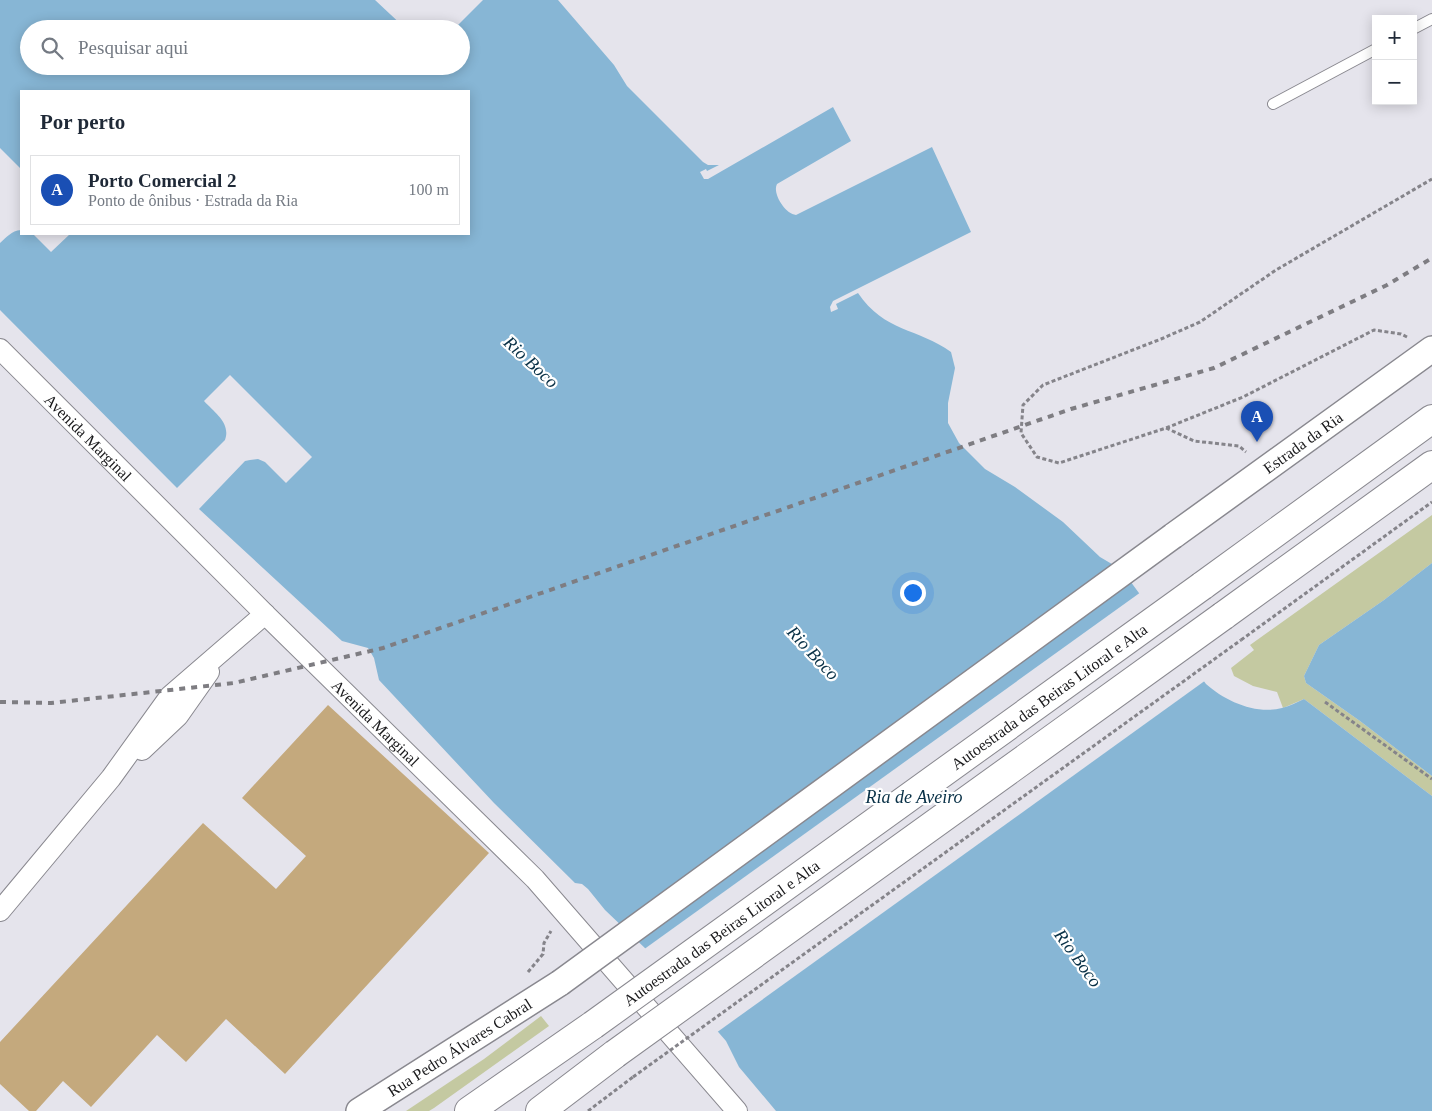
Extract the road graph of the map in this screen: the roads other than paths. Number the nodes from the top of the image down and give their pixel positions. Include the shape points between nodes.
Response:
1 (1432, 19) edge
2 (1417, 27) edge
3 (1372, 51) edge
4 (1272, 104) dead end
5 (0, 349) edge
6 (1430, 350) edge
7 (1432, 419) edge
8 (1432, 465) edge
9 (265, 614) junction
10 (0, 911) edge
11 (560, 983) joint
12 (359, 1111) edge
13 (469, 1111) edge
14 (540, 1111) edge
15 (737, 1111) edge

1 - 2 lane
3 - 4 lane
5 - 9 street, Avenida Marginal
6 - 11 street, Estrada da Ria, bridge
7 - 13 highway, Autoestrada das Beiras Litoral e Alta, bridge via 593,1025
8 - 14 highway, bridge
9 - 10 street via 170,696 111,778
9 - 15 street, Avenida Marginal via 535,879
11 - 12 street, Rua Pedro Álvares Cabral

